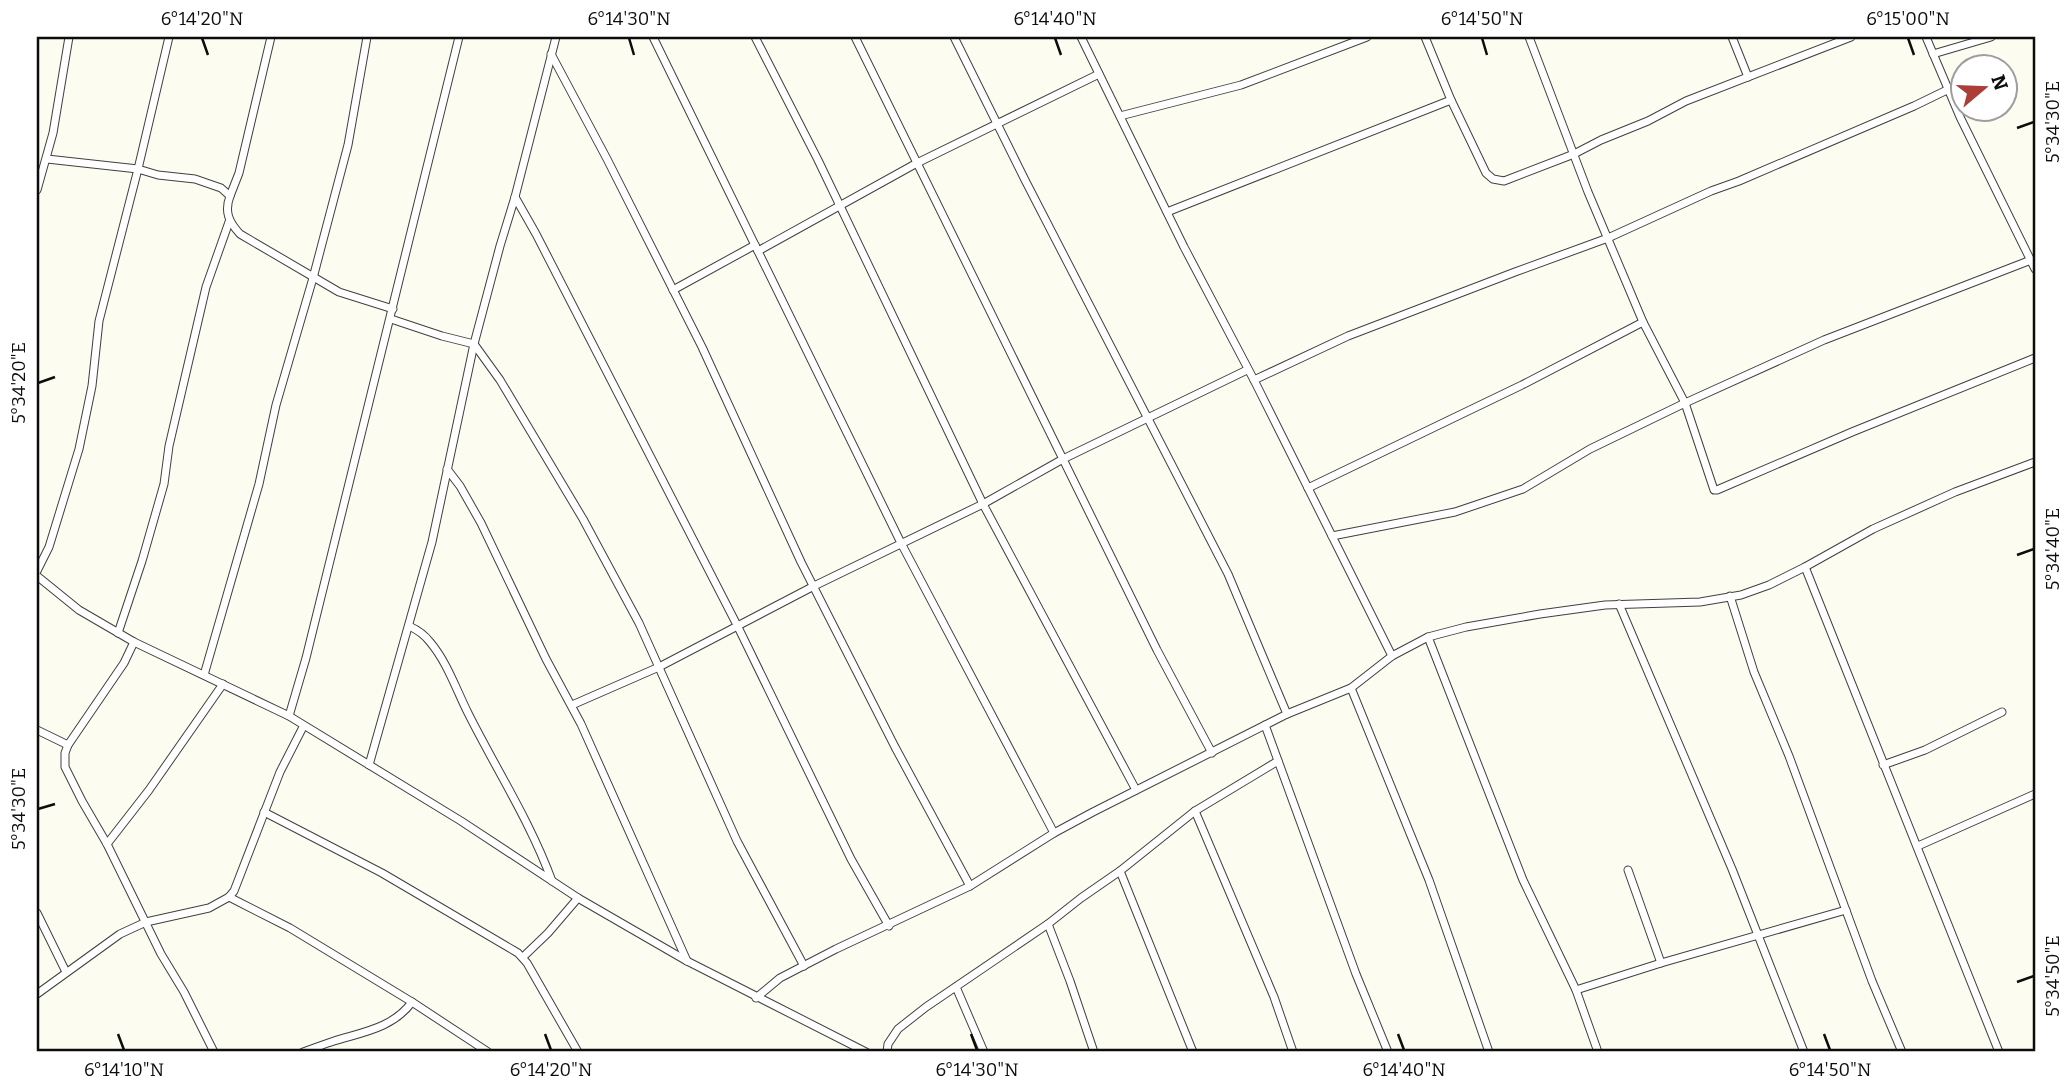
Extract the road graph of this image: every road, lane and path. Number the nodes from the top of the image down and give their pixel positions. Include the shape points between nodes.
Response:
1 (69, 37) edge
2 (169, 37) edge
3 (271, 37) edge
4 (367, 37) edge
5 (459, 37) edge
6 (556, 37) edge
7 (653, 37) edge
8 (755, 37) edge
9 (855, 37) edge
10 (954, 37) edge
11 (1081, 37) edge
12 (1367, 37) edge
13 (1425, 37) edge
14 (1529, 37) edge
15 (1732, 37) edge
16 (1852, 37) edge
17 (1926, 37) edge
18 (1991, 37) edge
19 (551, 54) junction
20 (1933, 54) junction
21 (1099, 74) junction
22 (1748, 77) junction
23 (1947, 90) junction
24 (1451, 100) junction
25 (1120, 116) junction
26 (996, 123) junction
27 (1574, 154) junction
28 (47, 159) junction
29 (917, 163) junction
30 (138, 169) junction
31 (37, 190) edge
32 (230, 197) junction
33 (515, 197) junction
34 (840, 206) junction
35 (1167, 212) junction
36 (229, 222) junction
37 (1608, 238) junction
38 (757, 248) junction
39 (2031, 260) junction
40 (2035, 269) edge
41 (313, 278) junction
42 (673, 290) junction
43 (393, 310) junction
44 (391, 319) junction
45 (1643, 322) junction
46 (474, 344) junction
47 (2035, 358) edge
48 (1247, 370) junction
49 (1254, 380) junction
50 (1685, 403) junction
51 (1149, 418) junction
52 (1063, 459) junction
53 (2035, 462) edge
54 (447, 469) junction
55 (1308, 488) junction
56 (983, 505) junction
57 (1332, 536) junction
58 (901, 543) junction
59 (1805, 567) junction
60 (37, 571) edge
61 (37, 576) edge
62 (814, 586) junction
63 (1730, 596) junction
64 (1619, 604) junction
65 (409, 626) junction
66 (738, 627) junction
67 (118, 633) junction
68 (1428, 638) junction
69 (134, 642) junction
70 (1392, 656) junction
71 (659, 667) junction
72 (204, 675) junction
73 (223, 684) junction
74 (1351, 688) junction
75 (572, 705) junction
76 (2002, 712) dead end
77 (1287, 714) junction
78 (289, 716) junction
79 (1265, 725) junction
80 (303, 727) junction
81 (37, 730) edge
82 (68, 745) junction
83 (1212, 753) junction
84 (1278, 761) junction
85 (369, 765) junction
86 (1883, 765) junction
87 (1136, 790) junction
88 (2035, 794) edge
89 (1195, 811) junction
90 (264, 812) junction
91 (1054, 833) junction
92 (107, 844) junction
93 (1918, 846) junction
94 (1628, 870) dead end
95 (1120, 871) junction
96 (552, 881) junction
97 (970, 886) junction
98 (229, 897) junction
99 (578, 898) junction
100 (1846, 910) junction
101 (37, 913) edge
102 (146, 922) junction
103 (1048, 924) junction
104 (889, 926) junction
105 (1758, 935) junction
106 (523, 957) junction
107 (687, 961) junction
108 (1661, 964) junction
109 (804, 966) junction
110 (66, 972) junction
111 (956, 987) junction
112 (1576, 990) junction
113 (37, 994) edge
114 (756, 998) junction
115 (412, 1002) junction
116 (214, 1052) edge
117 (303, 1052) edge
118 (488, 1052) edge
119 (578, 1052) edge
120 (866, 1052) edge
121 (887, 1052) edge
122 (984, 1052) edge
123 (1094, 1052) edge
124 (1193, 1052) edge
125 (1293, 1052) edge
126 (1388, 1052) edge
127 (1489, 1052) edge
128 (1598, 1052) edge
129 (1804, 1052) edge
130 (1902, 1052) edge
131 (1999, 1052) edge

1 - 28 street
2 - 30 street
3 - 32 street
4 - 41 street via 348,145
5 - 43 street
6 - 19 street
7 - 38 street
8 - 34 street
9 - 29 street
10 - 26 street
11 - 21 street
12 - 25 street via 1241,85
13 - 24 street
14 - 27 street
15 - 22 street
16 - 22 street
17 - 20 street
18 - 20 street
19 - 33 street
19 - 42 street
20 - 23 street
21 - 25 street
21 - 26 street
22 - 27 street
23 - 37 street
23 - 39 street
24 - 27 street via 1493,180 1504,181
24 - 35 street
25 - 35 street
26 - 29 street
26 - 51 street
27 - 37 street
28 - 30 street
28 - 31 street
29 - 34 street
29 - 52 street
30 - 32 street via 195,179 221,188
30 - 60 street via 99,321 79,449 49,547
32 - 36 street
33 - 46 street
33 - 66 street
34 - 38 street
34 - 56 street
35 - 48 street
36 - 41 street via 240,234
36 - 67 street via 206,287 164,484
37 - 45 street
37 - 49 street via 1348,336
38 - 42 street
38 - 58 street
39 - 40 street
39 - 50 street via 1824,340
41 - 43 street
41 - 72 street
42 - 62 street
43 - 44 street
44 - 46 street
44 - 78 street
45 - 50 street
45 - 55 street
46 - 54 street
46 - 71 street via 583,519
47 - 50 street via 1715,490
48 - 49 street
48 - 51 street
49 - 55 street
50 - 57 street via 1590,449 1523,489 1455,512
51 - 52 street
51 - 77 street via 1228,574
52 - 56 street
52 - 83 street
53 - 59 street via 1873,528
54 - 65 street
54 - 75 street via 481,523 545,659
55 - 57 street
56 - 58 street
56 - 87 street
57 - 70 street
58 - 62 street
58 - 91 street
59 - 63 street via 1769,585
59 - 86 street
61 - 67 street via 79,610
62 - 66 street
62 - 97 street
63 - 64 street via 1700,602
63 - 100 street via 1754,672
64 - 68 street via 1466,626
64 - 105 street
65 - 85 street
65 - 96 street via 432,643 450,675 533,833
66 - 71 street
66 - 104 street via 851,859
67 - 69 street
68 - 70 street
68 - 112 street via 1523,880
69 - 72 street
69 - 82 street
70 - 74 street
71 - 75 street
71 - 109 street via 737,841
72 - 73 street
73 - 78 street
73 - 92 street
74 - 77 street
74 - 127 street via 1429,880
75 - 107 street
76 - 86 street
77 - 79 street
78 - 80 street
79 - 83 street
79 - 84 street
80 - 85 street
80 - 90 street
81 - 82 street
82 - 92 street via 65,767
83 - 87 street
84 - 89 street
84 - 126 street
85 - 96 street
86 - 93 street
87 - 91 street
88 - 93 street
89 - 95 street
89 - 125 street
90 - 98 street
90 - 106 street via 382,873
91 - 97 street
92 - 102 street
93 - 131 street
94 - 108 street
95 - 103 street
95 - 124 street
96 - 99 street
97 - 104 street
98 - 102 street via 209,908
98 - 115 street
99 - 106 street
99 - 107 street
100 - 105 street
100 - 130 street
101 - 110 street
102 - 110 street via 120,934
102 - 116 street
103 - 111 street
103 - 123 street
104 - 109 street
105 - 108 street
105 - 129 street
106 - 119 street
107 - 114 street
108 - 112 street
109 - 114 street via 779,978
110 - 113 street
111 - 121 street via 898,1029
111 - 122 street
112 - 128 street
114 - 120 street
115 - 117 street via 388,1024
115 - 118 street

